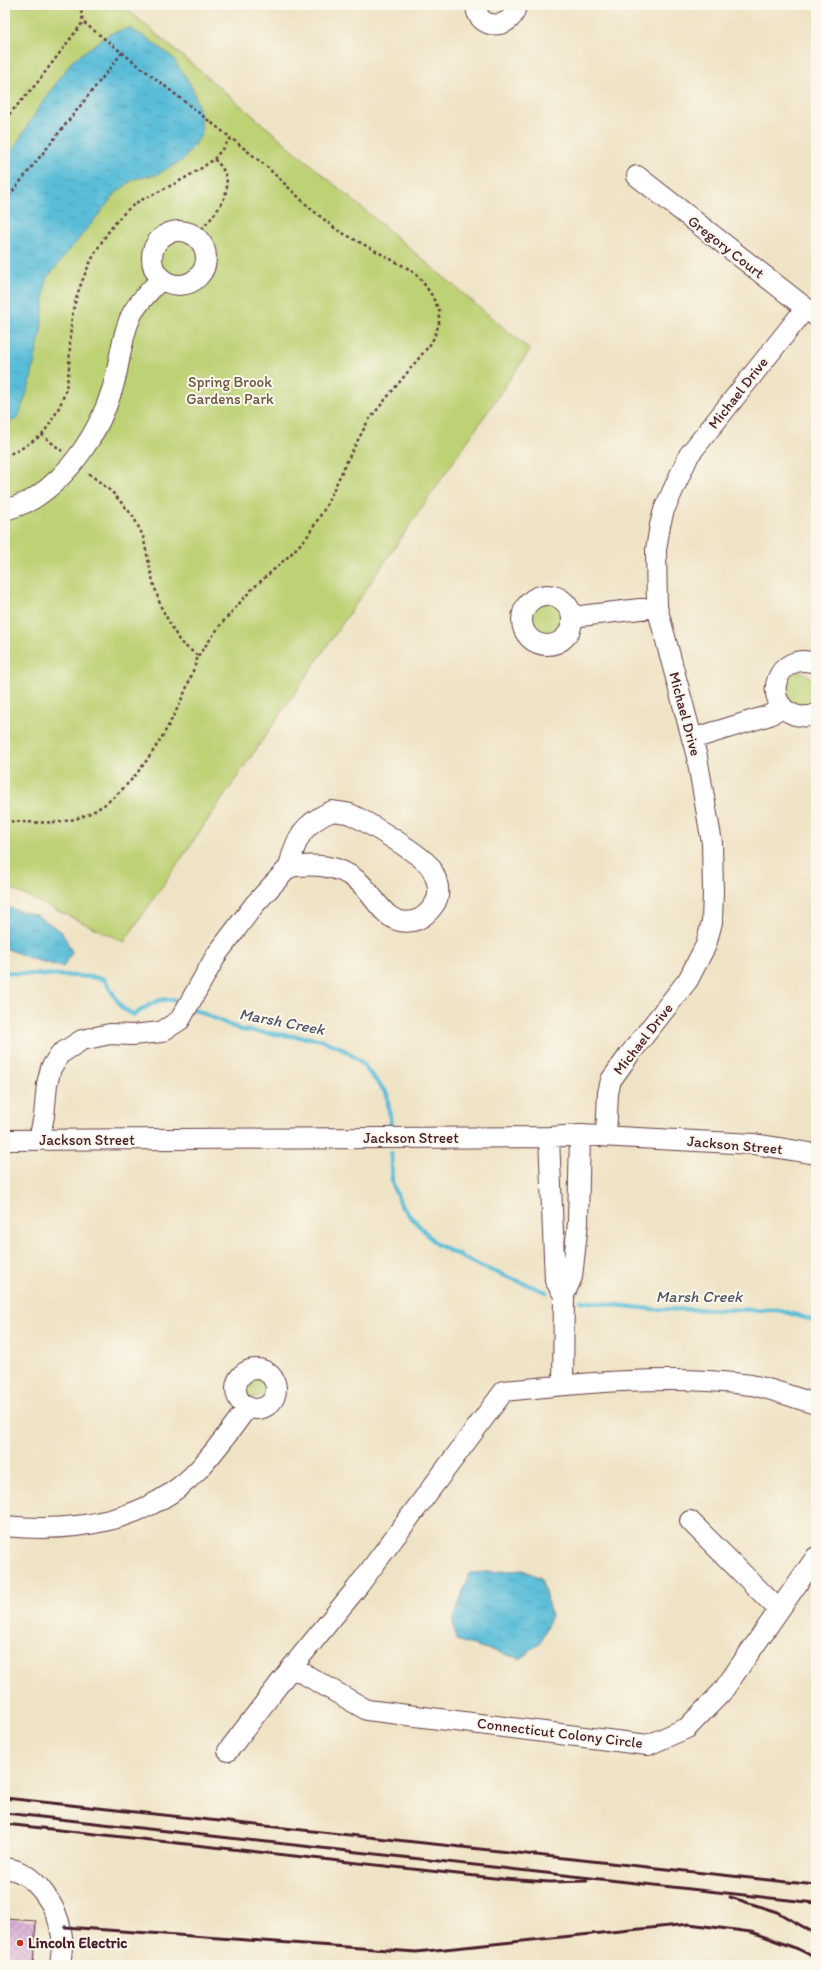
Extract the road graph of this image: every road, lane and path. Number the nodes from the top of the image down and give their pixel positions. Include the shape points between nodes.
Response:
1 (80, 5) edge
2 (476, 5) edge
3 (516, 5) edge
4 (83, 22) junction
5 (122, 53) junction
6 (5, 119) edge
7 (231, 138) junction
8 (214, 160) junction
9 (637, 176) dead end
10 (5, 201) edge
11 (195, 236) junction
12 (161, 278) junction
13 (811, 312) edge
14 (42, 435) junction
15 (5, 456) edge
16 (74, 461) junction
17 (5, 510) edge
18 (657, 607) junction
19 (572, 617) dead end
20 (198, 656) junction
21 (816, 663) edge
22 (782, 706) junction
23 (816, 714) edge
24 (692, 739) junction
25 (5, 821) edge
26 (289, 867) junction
27 (580, 1135) junction
28 (606, 1136) junction
29 (549, 1137) junction
30 (5, 1140) edge
31 (39, 1140) junction
32 (816, 1154) edge
33 (564, 1295) junction
34 (563, 1385) junction
35 (816, 1404) edge
36 (247, 1408) dead end
37 (690, 1521) dead end
38 (5, 1526) edge
39 (816, 1557) edge
40 (779, 1610) junction
41 (292, 1667) junction
42 (228, 1751) dead end
43 (5, 1868) edge
44 (60, 1965) edge

1 - 4 path
2 - 3 street via 478,15 491,25 506,23 512,18
4 - 5 path
4 - 6 path via 38,83
5 - 7 path
5 - 10 path
7 - 8 path
7 - 20 path via 337,230 409,269 420,278 439,310 439,324 432,342 368,421 325,508 307,537 251,590
8 - 11 path via 222,166 228,182 225,196 213,217
8 - 14 path via 133,205 90,261 74,308 69,370 64,394 57,413
9 - 13 street, Gregory Court
11 - 12 street via 178,231 161,238 152,253 153,263
11 - 12 street via 205,250 206,259 200,275 194,281 177,285
12 - 16 street via 132,314 125,331 113,390 85,449
13 - 18 street, Michael Drive via 689,455 681,470 660,525 656,550
14 - 15 path via 20,450
14 - 16 path
16 - 17 street via 33,499
16 - 20 path via 112,492 133,516 142,536 161,607 180,642
18 - 19 street
18 - 24 street, Michael Drive
20 - 25 path via 172,719 147,760 111,801 86,815 54,823
21 - 22 street via 807,660 796,661 786,666 779,675 776,685 777,696
22 - 23 street via 790,713 801,717
22 - 24 street via 770,715
24 - 28 street, Michael Drive via 712,843 712,922 706,945 688,980 611,1080
26 - 26 street via 310,864 329,866 344,873 358,881 386,915 399,922 414,921 429,912 438,899 438,883 430,866 373,826 349,814 332,811 304,828 294,848
26 - 31 street via 255,904 217,954 180,1020 162,1032 110,1034 82,1040 60,1054 51,1068 47,1084
27 - 28 street, Jackson Street
27 - 29 street, Jackson Street
27 - 33 street via 578,1223 572,1277
28 - 32 street, Jackson Street via 754,1144
29 - 31 street, Jackson Street
29 - 33 street via 556,1280
30 - 31 street, Jackson Street
33 - 34 street
34 - 35 street via 678,1380 752,1386
34 - 41 street via 504,1391 356,1589
36 - 38 street via 198,1471 162,1499 112,1520 89,1524 62,1527
37 - 40 street
39 - 40 street, Connecticut Colony Circle
40 - 41 street, Connecticut Colony Circle via 722,1692 687,1728 648,1744 367,1710
41 - 42 street
43 - 44 street via 31,1879 52,1903 62,1937

